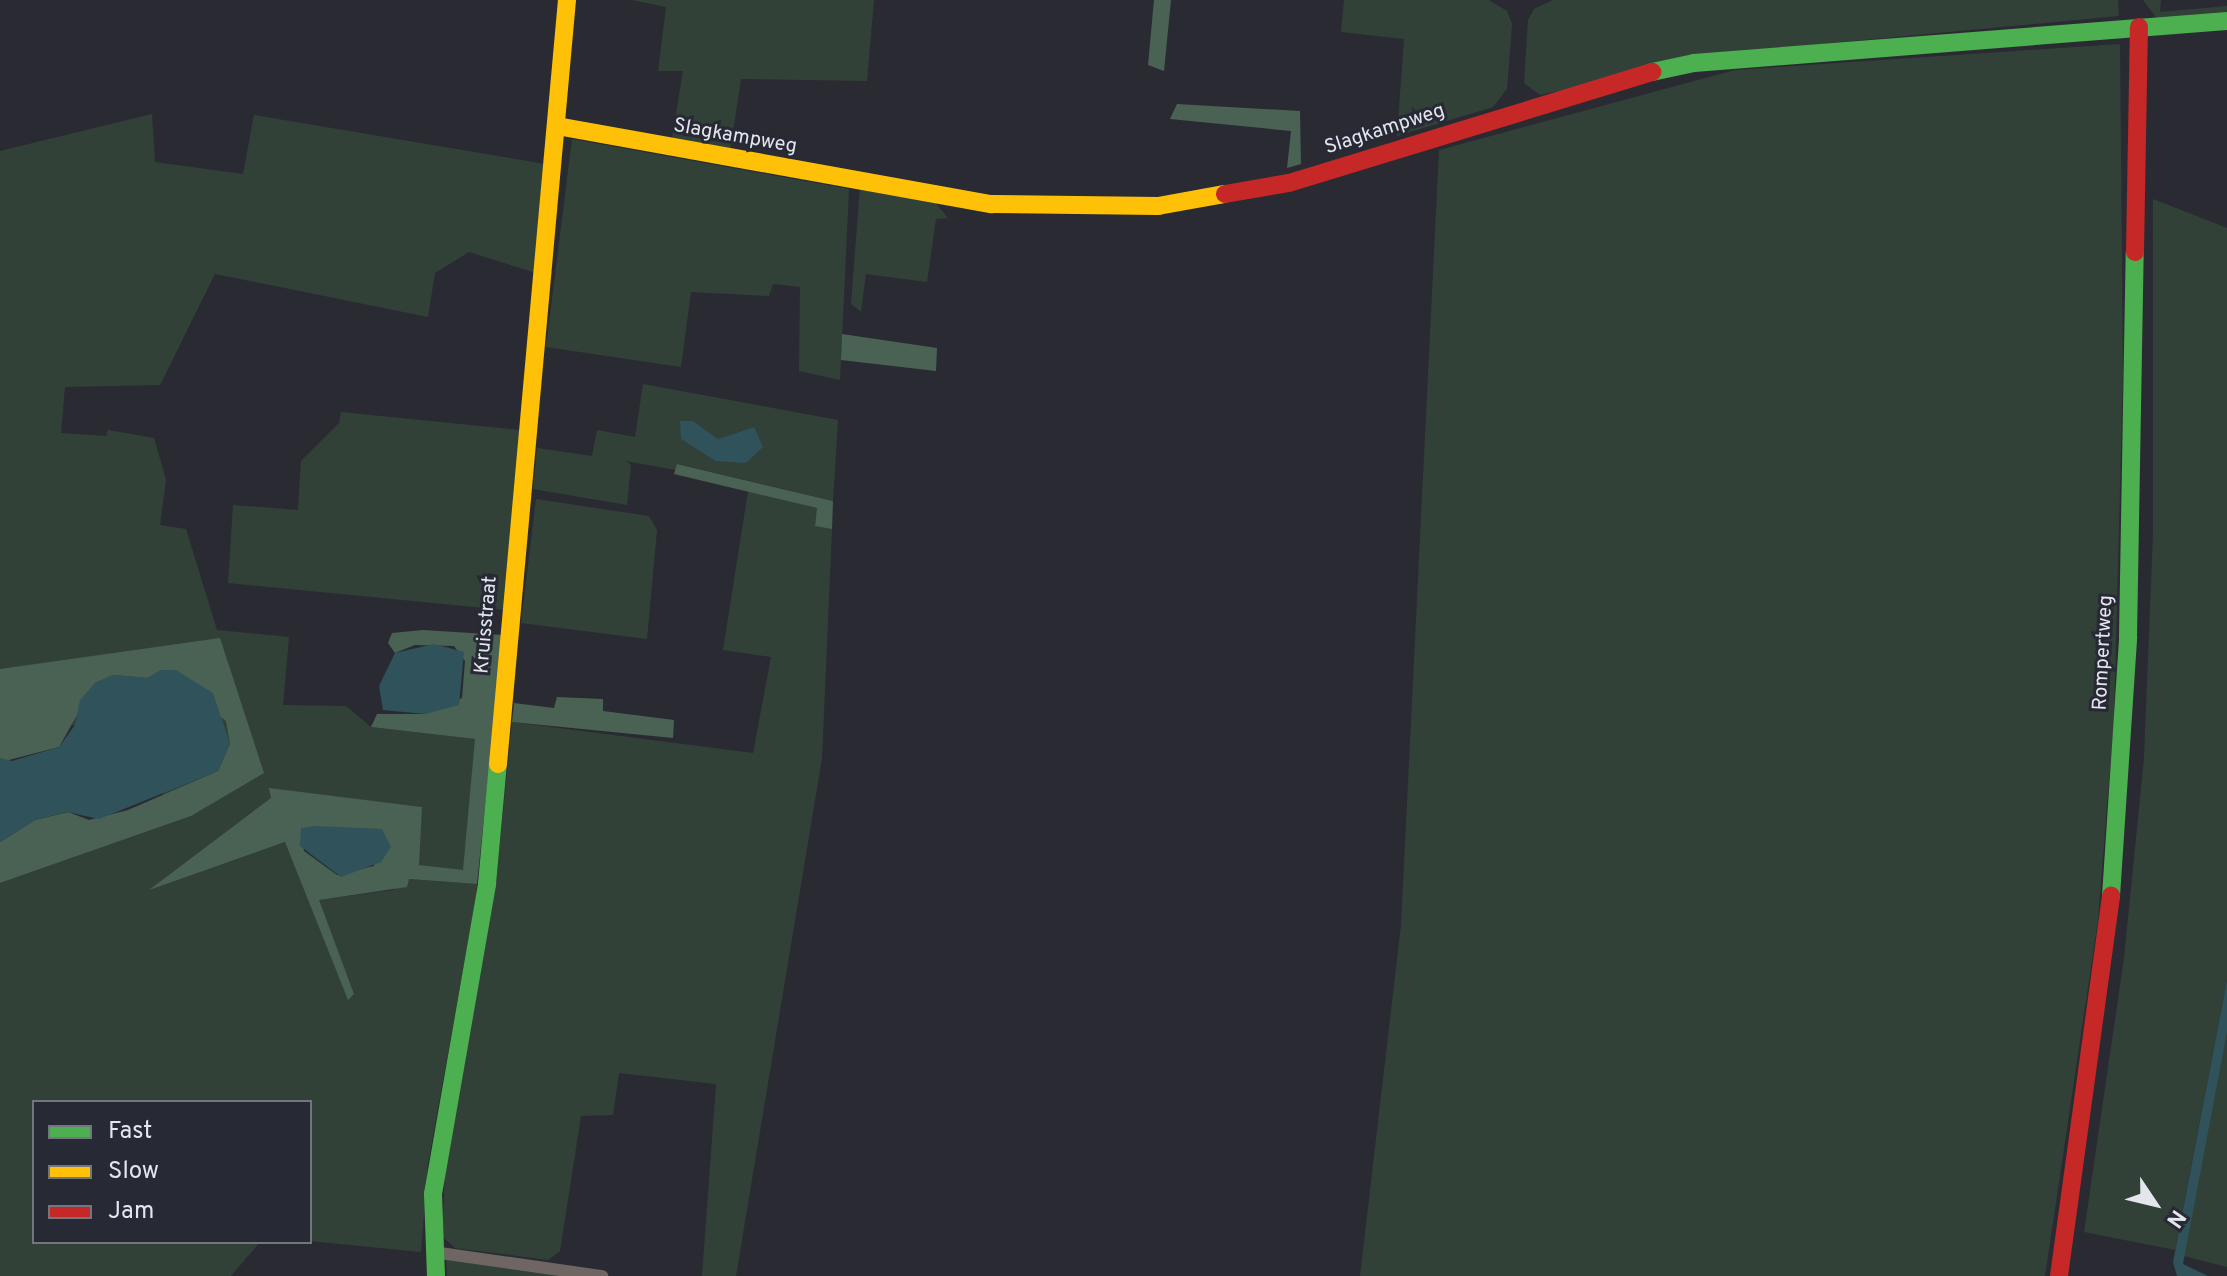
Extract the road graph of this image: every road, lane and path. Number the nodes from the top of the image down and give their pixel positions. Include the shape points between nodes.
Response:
1 (567, 0) edge
2 (2227, 21) edge
3 (2139, 27) junction
4 (557, 126) junction
5 (433, 1252) junction
6 (436, 1276) edge
7 (602, 1276) edge
8 (2059, 1276) edge

1 - 4 street, Kruisstraat
2 - 3 street, Slagkampweg
3 - 4 street, Slagkampweg via 1694,63 1600,84 1289,183 1158,206 992,204
3 - 8 street, Rompertweg via 2128,637 2111,897
4 - 5 street, Kruisstraat via 487,884 433,1194
5 - 6 street, Kruisstraat
5 - 7 street

